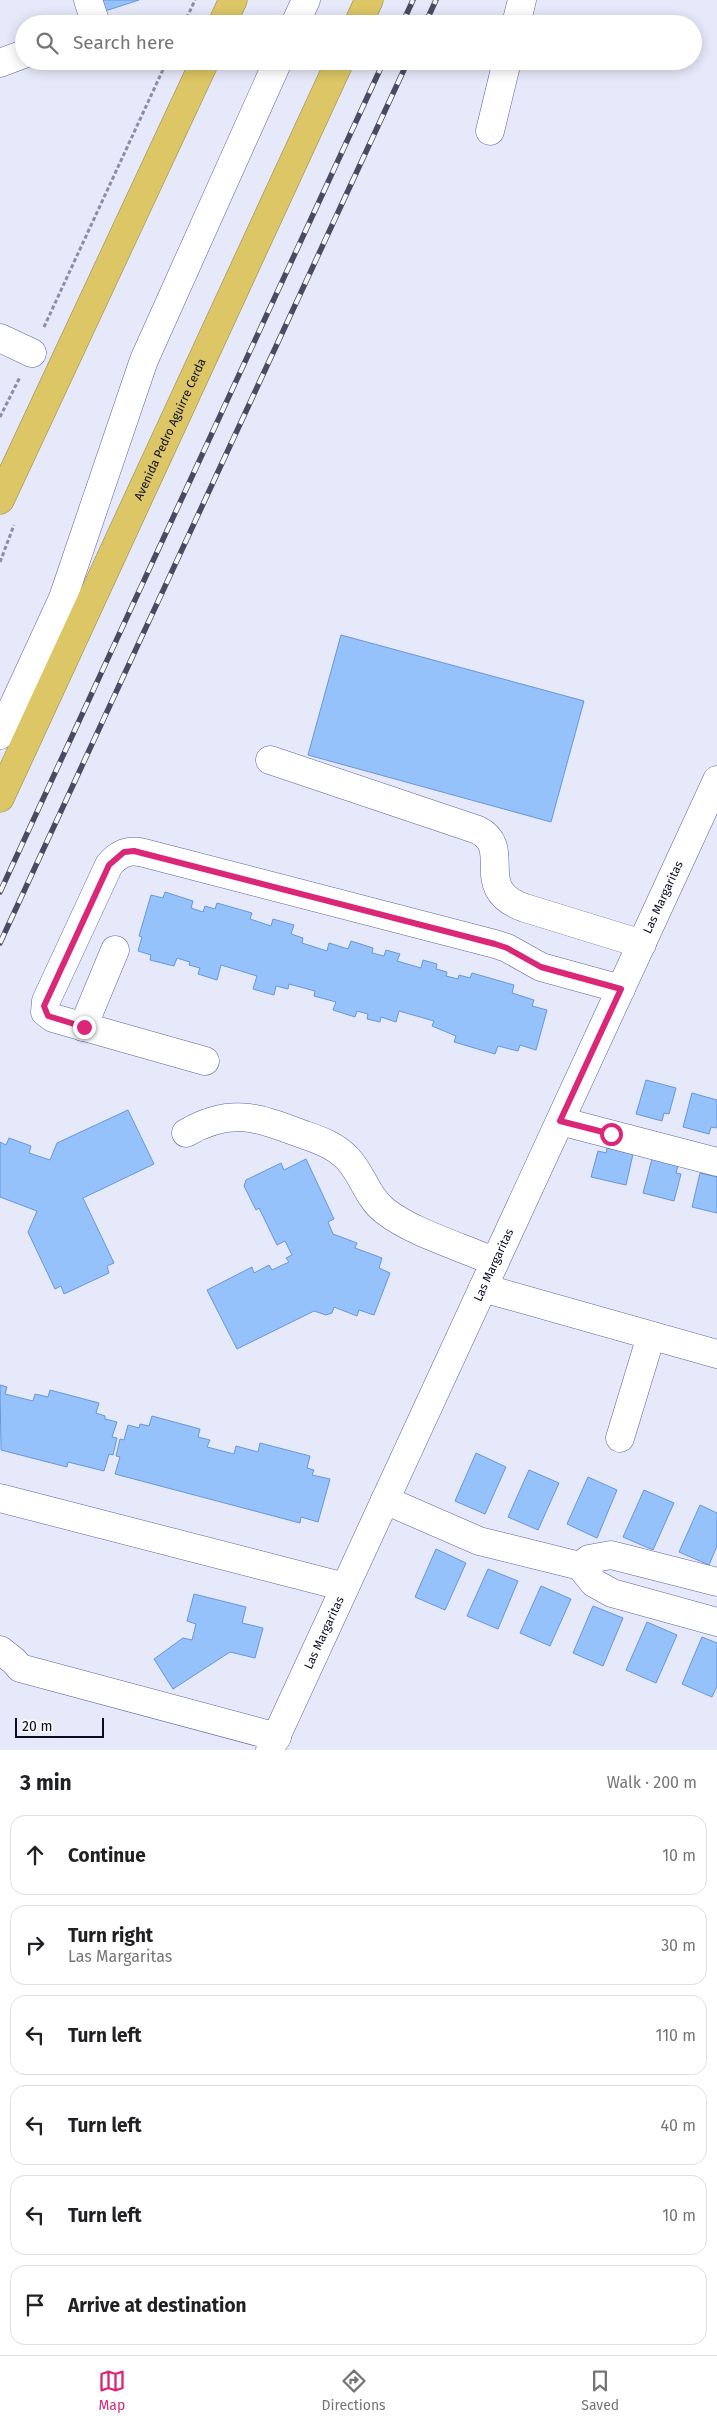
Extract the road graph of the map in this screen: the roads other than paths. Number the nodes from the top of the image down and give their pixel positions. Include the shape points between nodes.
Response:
1 (88, 0) edge
2 (234, 0) edge
3 (290, 0) edge
4 (306, 0) edge
5 (369, 0) edge
6 (522, 0) edge
7 (93, 15) edge
8 (226, 15) edge
9 (283, 15) edge
10 (299, 15) edge
11 (362, 15) edge
12 (518, 15) edge
13 (15, 57) edge
14 (0, 63) edge
15 (201, 70) edge
16 (258, 70) edge
17 (274, 70) edge
18 (336, 70) edge
19 (505, 70) edge
20 (490, 131) dead end
21 (0, 338) edge
22 (32, 352) road end
23 (8, 510) edge
24 (0, 697) edge
25 (0, 735) edge
26 (270, 760) dead end
27 (717, 780) edge
28 (0, 798) edge
29 (642, 944) junction
30 (115, 950) dead end
31 (621, 989) junction
32 (84, 1027) junction
33 (205, 1061) dead end
34 (560, 1121) junction
35 (186, 1133) dead end
36 (717, 1162) edge
37 (495, 1262) junction
38 (483, 1288) junction
39 (651, 1336) junction
40 (717, 1354) edge
41 (620, 1438) dead end
42 (0, 1498) edge
43 (385, 1500) junction
44 (580, 1566) junction
45 (717, 1582) edge
46 (345, 1587) junction
47 (717, 1622) edge
48 (6, 1665) edge
49 (274, 1743) edge

1 - 7 street
2 - 8 highway
3 - 9 street
4 - 10 street
5 - 11 highway
6 - 12 street
13 - 14 street
15 - 23 highway
16 - 24 street via 127,355 47,591
17 - 25 street via 144,360 63,598
18 - 28 highway, Avenida Pedro Aguirre Cerda
19 - 20 street
21 - 22 street
26 - 29 street via 487,834 493,843 495,856 493,873 509,900
27 - 29 street, Las Margaritas
29 - 31 street, Las Margaritas
30 - 32 street
31 - 32 street via 541,967 495,944 134,851 124,852 109,865 44,1006 48,1016
31 - 34 street, Las Margaritas
32 - 33 street
34 - 36 street
34 - 37 street, Las Margaritas
35 - 37 street via 220,1118 250,1117 323,1141 348,1158 368,1192 385,1211 408,1225
37 - 38 street, Las Margaritas
38 - 39 street
38 - 43 street, Las Margaritas
39 - 40 street
39 - 41 street
42 - 46 street
43 - 44 street via 479,1541
43 - 46 street, Las Margaritas
44 - 45 street via 589,1559 611,1554
44 - 47 street via 594,1583 612,1593
46 - 49 street, Las Margaritas
48 - 49 street

